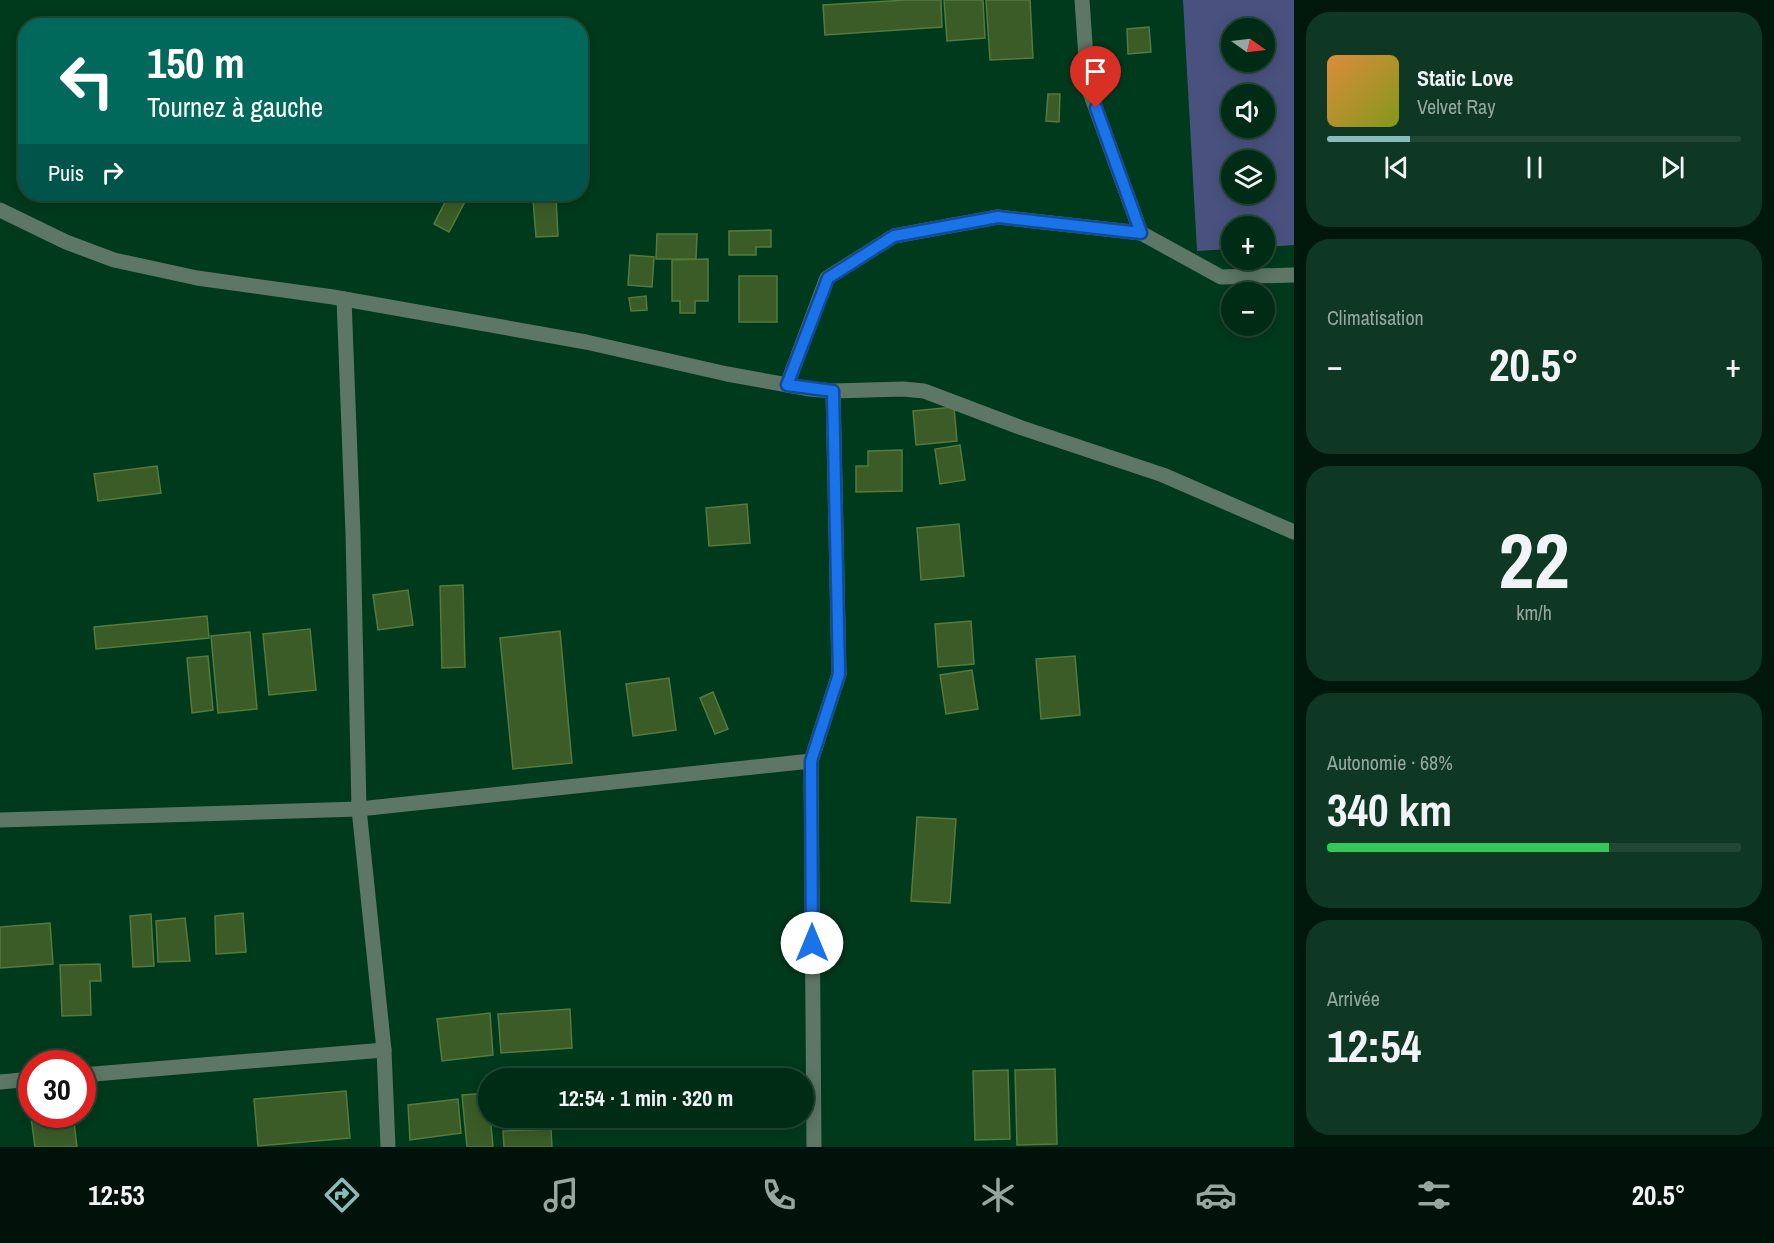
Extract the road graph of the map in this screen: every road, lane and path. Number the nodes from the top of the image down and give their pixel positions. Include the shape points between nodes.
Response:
1 (1082, 0) edge
2 (0, 210) edge
3 (1141, 233) junction
4 (1294, 275) edge
5 (344, 299) junction
6 (787, 385) junction
7 (833, 391) junction
8 (1294, 532) edge
9 (811, 761) junction
10 (359, 809) junction
11 (0, 820) edge
12 (384, 1050) junction
13 (96, 1074) edge
14 (18, 1080) edge
15 (0, 1082) edge
16 (388, 1147) edge
17 (814, 1147) edge

1 - 3 street via 1088,87
2 - 5 street via 114,260 197,278
3 - 4 street via 1221,277
3 - 6 street via 998,217 894,236 828,278
5 - 6 street via 586,342
5 - 10 street
6 - 7 street
7 - 8 street via 924,391 1163,475
7 - 9 street via 839,674
9 - 10 street
9 - 17 street
10 - 11 street
10 - 12 street
12 - 13 street
12 - 16 street
14 - 15 street

